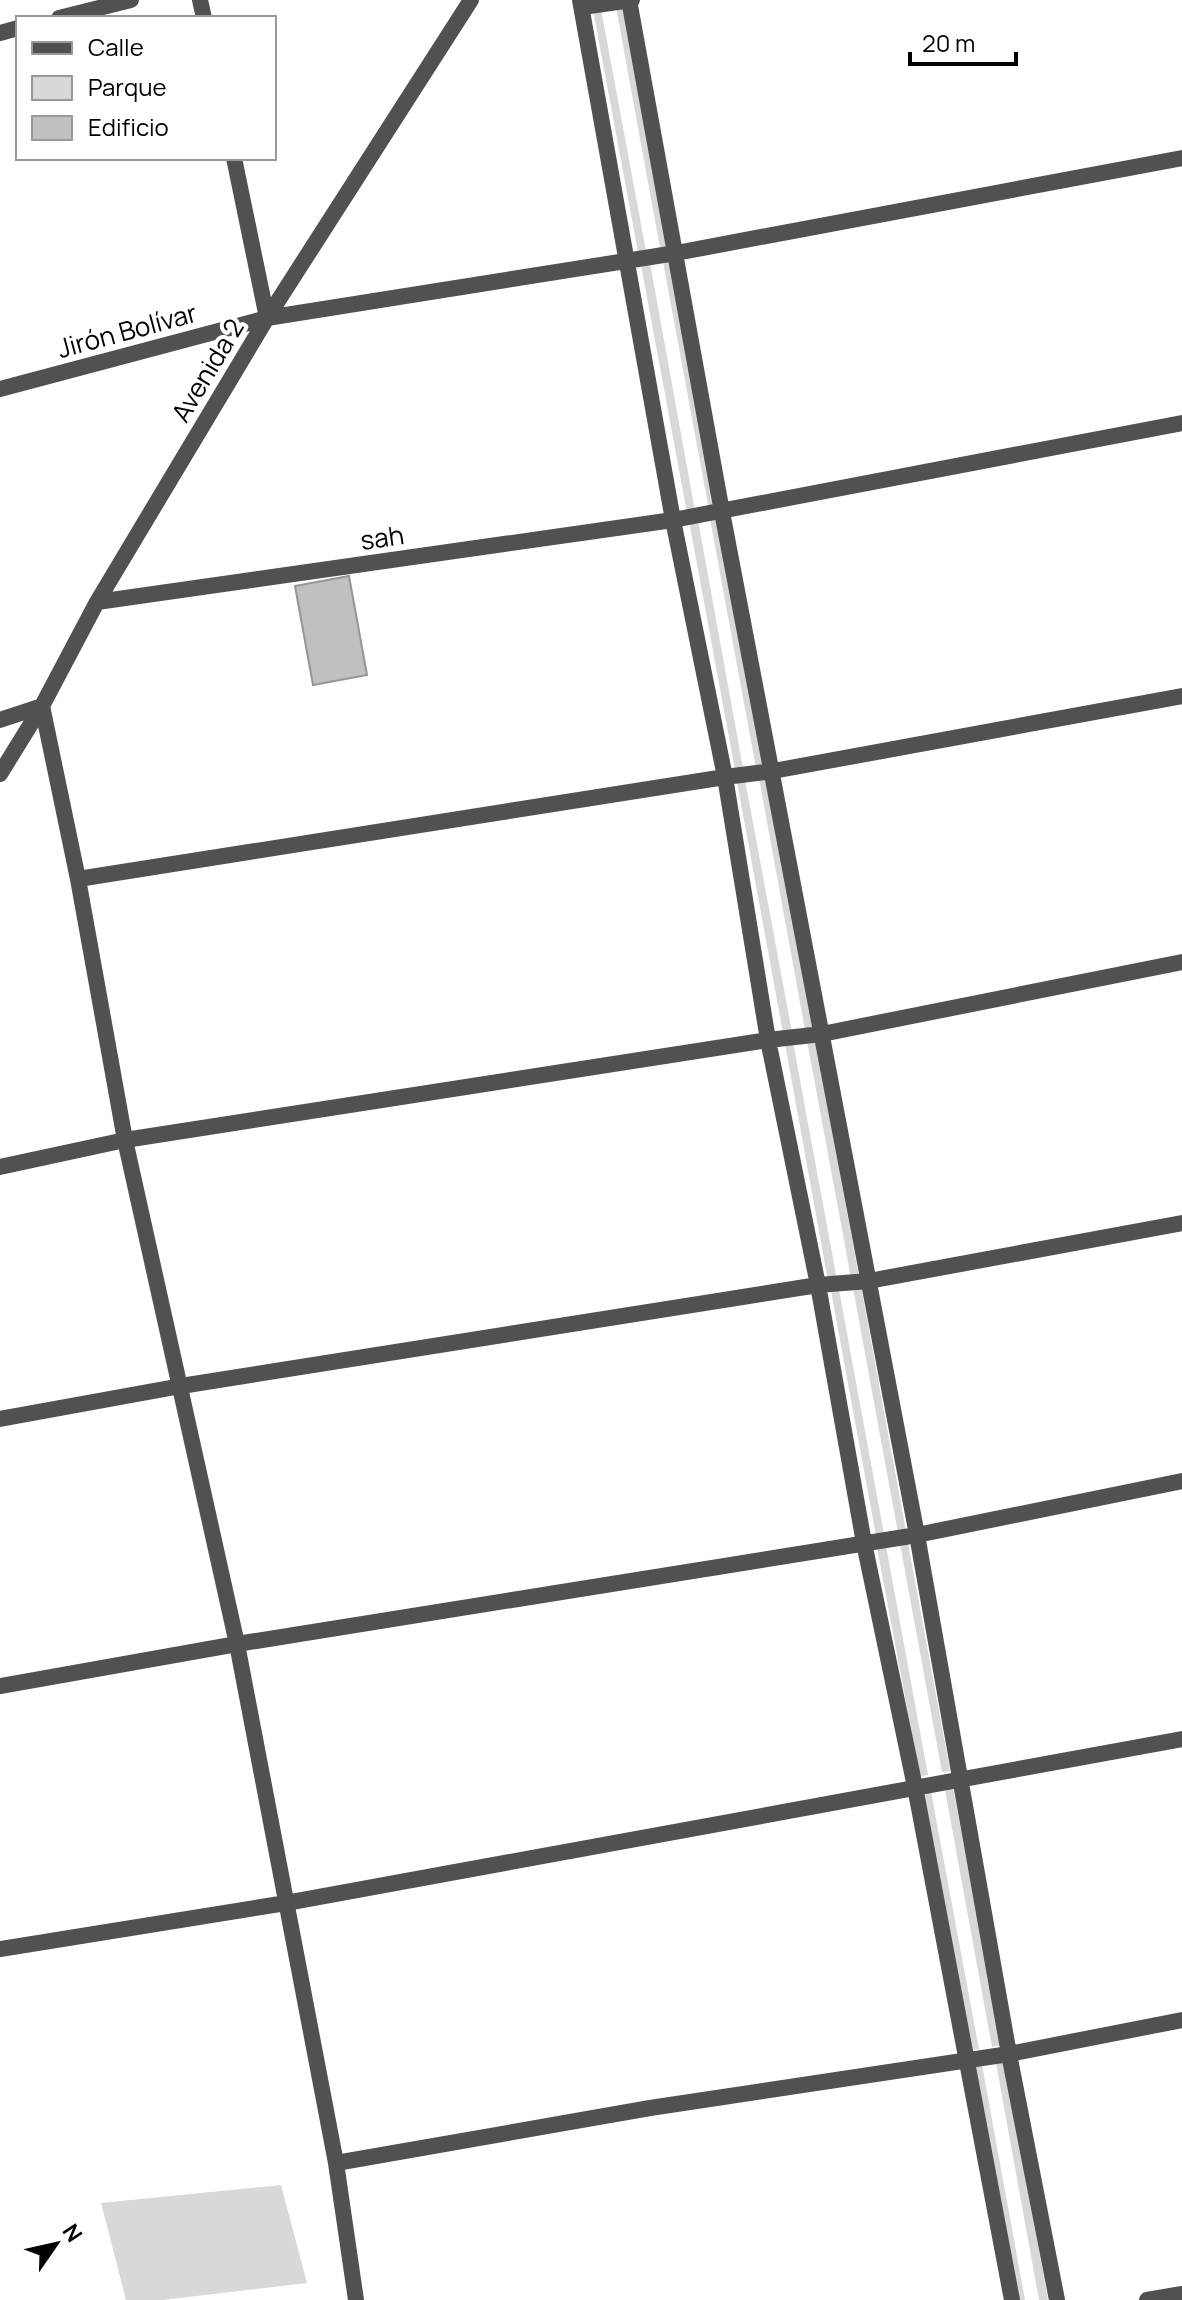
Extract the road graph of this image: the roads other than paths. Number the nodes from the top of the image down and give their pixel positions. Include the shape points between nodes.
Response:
1 (131, 0) edge
2 (471, 0) edge
3 (630, 0) edge
4 (581, 3) edge
5 (67, 16) edge
6 (1182, 158) edge
7 (234, 160) edge
8 (676, 253) junction
9 (626, 260) junction
10 (267, 318) junction
11 (0, 389) edge
12 (1182, 423) edge
13 (722, 512) junction
14 (673, 520) junction
15 (97, 602) junction
16 (1182, 696) edge
17 (42, 706) junction
18 (0, 720) edge
19 (773, 771) junction
20 (0, 774) edge
21 (725, 777) junction
22 (78, 879) junction
23 (1182, 962) edge
24 (822, 1034) junction
25 (768, 1040) junction
26 (125, 1140) junction
27 (0, 1167) edge
28 (1182, 1223) edge
29 (869, 1281) junction
30 (818, 1285) junction
31 (181, 1386) junction
32 (0, 1419) edge
33 (1182, 1481) edge
34 (917, 1535) junction
35 (864, 1543) junction
36 (237, 1644) junction
37 (0, 1686) edge
38 (1182, 1739) edge
39 (959, 1778) junction
40 (915, 1787) junction
41 (286, 1903) junction
42 (0, 1949) edge
43 (1182, 2020) edge
44 (1009, 2054) junction
45 (964, 2059) junction
46 (336, 2163) junction
47 (1182, 2294) edge
48 (356, 2300) edge
49 (1012, 2300) edge
50 (1057, 2300) edge
51 (1147, 2300) edge

1 - 5 street
2 - 10 street, Avenida 2
3 - 4 street
3 - 8 street
4 - 9 street
6 - 8 street, Jirón Bolívar
7 - 10 street
8 - 9 street, Jirón Bolívar
8 - 13 street
9 - 10 street, Jirón Bolívar
9 - 14 street
10 - 11 street, Jirón Bolívar
10 - 15 street, Avenida 2
12 - 13 street, sah
13 - 14 street, sah
13 - 19 street
14 - 15 street, sah
14 - 21 street
15 - 17 street, Avenida 2
16 - 19 street
17 - 18 street
17 - 20 street, Avenida 2
17 - 22 street
19 - 21 street
19 - 24 street
21 - 22 street
21 - 25 street
22 - 26 street
23 - 24 street
24 - 25 street
24 - 29 street
25 - 26 street
25 - 30 street
26 - 27 street
26 - 31 street
28 - 29 street
29 - 30 street
29 - 34 street
30 - 31 street
30 - 35 street
31 - 32 street
31 - 36 street
33 - 34 street
34 - 35 street
34 - 39 street
35 - 36 street
35 - 40 street
36 - 37 street
36 - 41 street
38 - 39 street
39 - 40 street
39 - 44 street
40 - 41 street
40 - 45 street
41 - 42 street
41 - 46 street
43 - 44 street
44 - 45 street
44 - 50 street
45 - 46 street
45 - 49 street
46 - 48 street
47 - 51 street

